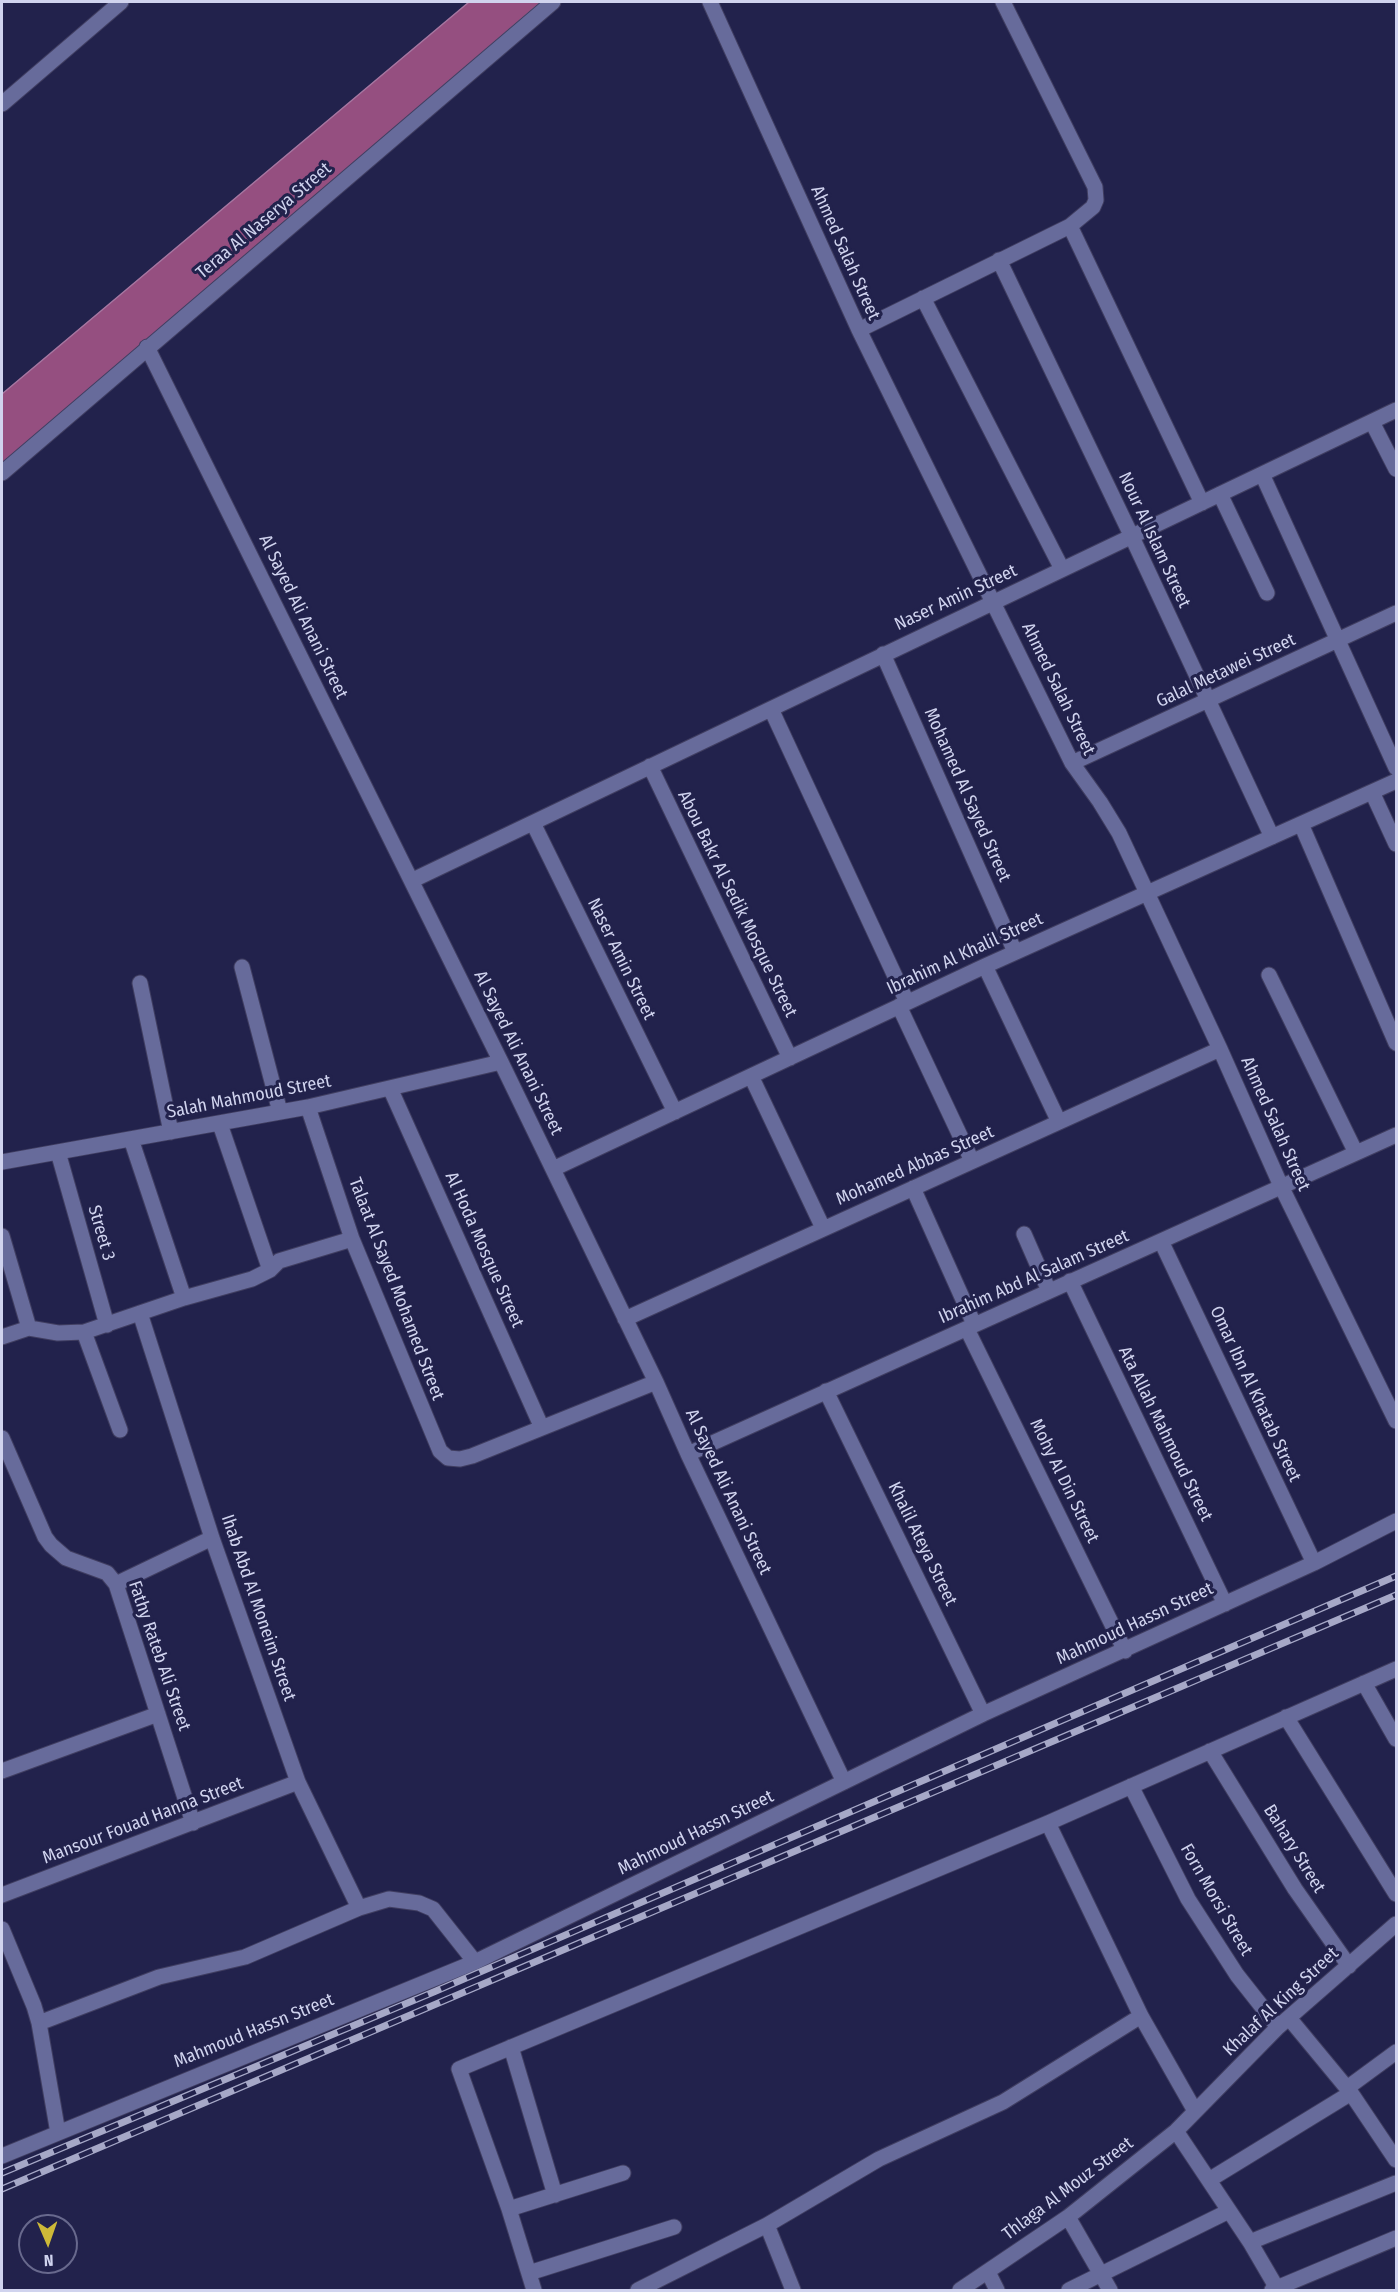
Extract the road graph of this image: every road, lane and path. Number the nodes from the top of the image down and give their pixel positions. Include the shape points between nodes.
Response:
1 (121, 2) edge
2 (553, 2) edge
3 (710, 2) edge
4 (1003, 2) edge
5 (2, 104) edge
6 (1070, 226) junction
7 (999, 260) junction
8 (923, 298) junction
9 (859, 330) junction
10 (147, 347) junction
11 (1396, 410) edge
12 (1372, 422) junction
13 (1396, 469) edge
14 (2, 473) edge
15 (1262, 474) junction
16 (1220, 494) junction
17 (1202, 503) junction
18 (1132, 537) junction
19 (1062, 570) junction
20 (1267, 593) dead end
21 (994, 602) junction
22 (1396, 613) edge
23 (1339, 640) junction
24 (883, 654) junction
25 (1208, 700) junction
26 (771, 709) junction
27 (1072, 763) junction
28 (650, 766) junction
29 (1396, 768) edge
30 (1396, 781) edge
31 (1372, 792) junction
32 (533, 823) junction
33 (1301, 824) junction
34 (1272, 837) junction
35 (1396, 844) edge
36 (413, 880) junction
37 (1148, 893) junction
38 (1015, 952) junction
39 (985, 966) junction
40 (242, 967) dead end
41 (1269, 975) dead end
42 (140, 983) dead end
43 (903, 1004) junction
44 (1396, 1042) edge
45 (1220, 1049) junction
46 (790, 1058) junction
47 (501, 1062) junction
48 (751, 1076) junction
49 (390, 1088) junction
50 (308, 1107) junction
51 (280, 1112) junction
52 (675, 1112) junction
53 (1059, 1122) junction
54 (220, 1124) junction
55 (171, 1132) junction
56 (1396, 1135) edge
57 (131, 1139) junction
58 (58, 1152) junction
59 (1356, 1153) junction
60 (972, 1161) junction
61 (2, 1162) edge
62 (553, 1169) junction
63 (1281, 1186) junction
64 (913, 1188) junction
65 (823, 1228) junction
66 (1024, 1234) dead end
67 (2, 1236) edge
68 (351, 1239) junction
69 (1161, 1241) junction
70 (270, 1270) junction
71 (1070, 1281) junction
72 (1049, 1291) junction
73 (184, 1298) junction
74 (140, 1313) junction
75 (625, 1319) junction
76 (107, 1325) junction
77 (970, 1326) junction
78 (29, 1328) junction
79 (84, 1332) junction
80 (2, 1337) edge
81 (656, 1382) junction
82 (826, 1391) junction
83 (1396, 1421) edge
84 (542, 1428) junction
85 (120, 1430) dead end
86 (2, 1438) edge
87 (688, 1455) junction
88 (1396, 1521) edge
89 (212, 1538) junction
90 (1314, 1563) junction
91 (116, 1584) junction
92 (1226, 1604) junction
93 (1125, 1651) junction
94 (1396, 1669) edge
95 (1364, 1683) junction
96 (158, 1714) junction
97 (983, 1714) junction
98 (1286, 1717) junction
99 (1396, 1739) edge
100 (1210, 1751) junction
101 (2, 1771) edge
102 (298, 1782) junction
103 (844, 1782) junction
104 (1131, 1786) junction
105 (1048, 1823) junction
106 (193, 1824) junction
107 (1396, 1894) edge
108 (2, 1895) edge
109 (359, 1908) junction
110 (1396, 1924) edge
111 (2, 1929) edge
112 (475, 1962) junction
113 (1349, 1966) junction
114 (1141, 2016) junction
115 (1284, 2022) junction
116 (39, 2023) junction
117 (511, 2047) junction
118 (1396, 2052) edge
119 (1349, 2090) junction
120 (1195, 2111) junction
121 (1176, 2131) junction
122 (58, 2133) junction
123 (1395, 2155) edge
124 (2, 2156) edge
125 (623, 2173) dead end
126 (1209, 2180) junction
127 (1396, 2183) edge
128 (555, 2195) junction
129 (509, 2209) junction
130 (1229, 2211) junction
131 (1068, 2217) junction
132 (767, 2225) junction
133 (674, 2227) dead end
134 (1396, 2238) edge
135 (1250, 2242) junction
136 (988, 2272) junction
137 (529, 2273) junction
138 (1102, 2274) junction
139 (534, 2290) edge
140 (638, 2290) edge
141 (793, 2290) edge
142 (960, 2290) edge
143 (997, 2290) edge
144 (1069, 2290) edge
145 (1110, 2290) edge
146 (1276, 2290) edge

1 - 5 street
2 - 10 street, Teraa Al Naserya Street
3 - 9 street, Ahmed Salah Street
4 - 6 street via 1095,187 1094,207
6 - 7 street
6 - 17 street
7 - 8 street
7 - 18 street, Nour Al Islam Street
8 - 9 street
8 - 19 street
9 - 21 street, Ahmed Salah Street
10 - 14 street, Teraa Al Naserya Street
10 - 36 street, Al Sayed Ali Anani Street
11 - 12 street, Naser Amin Street
12 - 13 street
12 - 15 street, Naser Amin Street
15 - 16 street, Naser Amin Street
15 - 23 street
16 - 17 street, Naser Amin Street
16 - 20 street
17 - 18 street, Naser Amin Street
18 - 19 street, Naser Amin Street
18 - 25 street, Nour Al Islam Street
19 - 21 street, Naser Amin Street
21 - 24 street, Naser Amin Street
21 - 27 street, Ahmed Salah Street
22 - 23 street, Galal Metawei Street
23 - 25 street, Galal Metawei Street
23 - 29 street
24 - 26 street, Naser Amin Street
24 - 38 street, Mohamed Al Sayed Street
25 - 27 street, Galal Metawei Street
25 - 34 street, Nour Al Islam Street
26 - 28 street, Naser Amin Street
26 - 43 street
27 - 37 street, Ahmed Salah Street via 1119,833
28 - 32 street, Naser Amin Street
28 - 46 street, Abou Bakr Al Sedik Mosque Street
30 - 31 street, Ibrahim Al Khalil Street
31 - 33 street, Ibrahim Al Khalil Street
31 - 35 street
32 - 36 street, Naser Amin Street
32 - 52 street, Naser Amin Street
33 - 34 street, Ibrahim Al Khalil Street
33 - 44 street
34 - 37 street, Ibrahim Al Khalil Street
36 - 47 street, Al Sayed Ali Anani Street
37 - 38 street, Ibrahim Al Khalil Street
37 - 45 street, Ahmed Salah Street
38 - 39 street, Ibrahim Al Khalil Street
39 - 43 street, Ibrahim Al Khalil Street
39 - 53 street
40 - 51 street
41 - 59 street
42 - 55 street
43 - 46 street, Ibrahim Al Khalil Street
43 - 60 street
45 - 53 street, Mohamed Abbas Street
45 - 63 street, Ahmed Salah Street
46 - 48 street, Ibrahim Al Khalil Street
47 - 49 street, Salah Mahmoud Street
47 - 62 street, Al Sayed Ali Anani Street
48 - 52 street, Ibrahim Al Khalil Street
48 - 65 street
49 - 50 street, Salah Mahmoud Street
49 - 84 street, Al Hoda Mosque Street
50 - 51 street, Salah Mahmoud Street
50 - 68 street, Talaat Al Sayed Mohamed Street
51 - 54 street, Salah Mahmoud Street
52 - 62 street, Ibrahim Al Khalil Street
53 - 60 street, Mohamed Abbas Street
54 - 55 street, Salah Mahmoud Street
54 - 70 street
55 - 57 street, Salah Mahmoud Street
56 - 59 street, Ibrahim Abd Al Salam Street
57 - 58 street, Salah Mahmoud Street
57 - 73 street
58 - 61 street, Salah Mahmoud Street
58 - 76 street, Street 3
59 - 63 street, Ibrahim Abd Al Salam Street
60 - 64 street, Mohamed Abbas Street
62 - 75 street, Al Sayed Ali Anani Street
63 - 69 street, Ibrahim Abd Al Salam Street
63 - 83 street, Ahmed Salah Street
64 - 65 street, Mohamed Abbas Street
64 - 77 street, Mohy Al Din Street
65 - 75 street, Mohamed Abbas Street
66 - 72 street
67 - 78 street
68 - 70 street via 279,1261
68 - 84 street, Talaat Al Sayed Mohamed Street via 440,1451 448,1458 460,1459
69 - 71 street, Ibrahim Abd Al Salam Street
69 - 90 street, Omar Ibn Al Khatab Street
70 - 73 street
71 - 72 street, Ibrahim Abd Al Salam Street
71 - 92 street, Ata Allah Mahmoud Street
72 - 77 street, Ibrahim Abd Al Salam Street
73 - 74 street
74 - 76 street
74 - 89 street, Ihab Abd Al Moneim Street
75 - 81 street, Al Sayed Ali Anani Street
76 - 79 street
77 - 82 street, Ibrahim Abd Al Salam Street
77 - 93 street, Mohy Al Din Street
78 - 79 street
78 - 80 street
79 - 85 street
81 - 84 street
81 - 87 street, Al Sayed Ali Anani Street
82 - 87 street, Ibrahim Abd Al Salam Street
82 - 97 street, Khalil Ateya Street
86 - 91 street, Fathy Rateb Ali Street via 51,1545 66,1558 107,1574
87 - 103 street, Al Sayed Ali Anani Street
88 - 90 street, Mahmoud Hassn Street
89 - 91 street
89 - 102 street, Ihab Abd Al Moneim Street
90 - 92 street, Mahmoud Hassn Street
91 - 96 street, Fathy Rateb Ali Street
92 - 93 street, Mahmoud Hassn Street
93 - 97 street, Mahmoud Hassn Street
94 - 95 street
95 - 98 street
95 - 99 street
96 - 101 street
96 - 106 street, Fathy Rateb Ali Street
97 - 103 street, Mahmoud Hassn Street
98 - 100 street
98 - 107 street
100 - 104 street
100 - 113 street, Bahary Street via 1295,1889
102 - 106 street, Mansour Fouad Hanna Street
102 - 109 street, Ihab Abd Al Moneim Street
103 - 112 street, Mahmoud Hassn Street
104 - 105 street
104 - 115 street, Forn Morsi Street via 1193,1908 1237,1975
105 - 114 street
105 - 117 street
106 - 108 street, Mansour Fouad Hanna Street
109 - 112 street via 390,1899 433,1909
109 - 116 street via 245,1957 159,1977
110 - 113 street, Khalaf Al King Street
111 - 116 street
112 - 122 street, Mahmoud Hassn Street
113 - 115 street, Khalaf Al King Street
114 - 120 street
114 - 132 street via 1003,2102 879,2159
115 - 119 street, Forn Morsi Street
115 - 120 street, Khalaf Al King Street
116 - 122 street
117 - 128 street
117 - 129 street via 459,2069
118 - 119 street
119 - 123 street, Forn Morsi Street
119 - 126 street
120 - 121 street, Thlaga Al Mouz Street
121 - 126 street
121 - 131 street, Thlaga Al Mouz Street
122 - 124 street, Mahmoud Hassn Street
125 - 128 street
126 - 130 street
127 - 135 street
128 - 129 street
129 - 137 street
130 - 135 street
130 - 138 street
131 - 136 street, Thlaga Al Mouz Street
131 - 138 street
132 - 140 street
132 - 141 street
133 - 137 street
134 - 146 street
135 - 146 street
136 - 142 street, Thlaga Al Mouz Street
136 - 143 street
137 - 139 street
138 - 144 street
138 - 145 street

